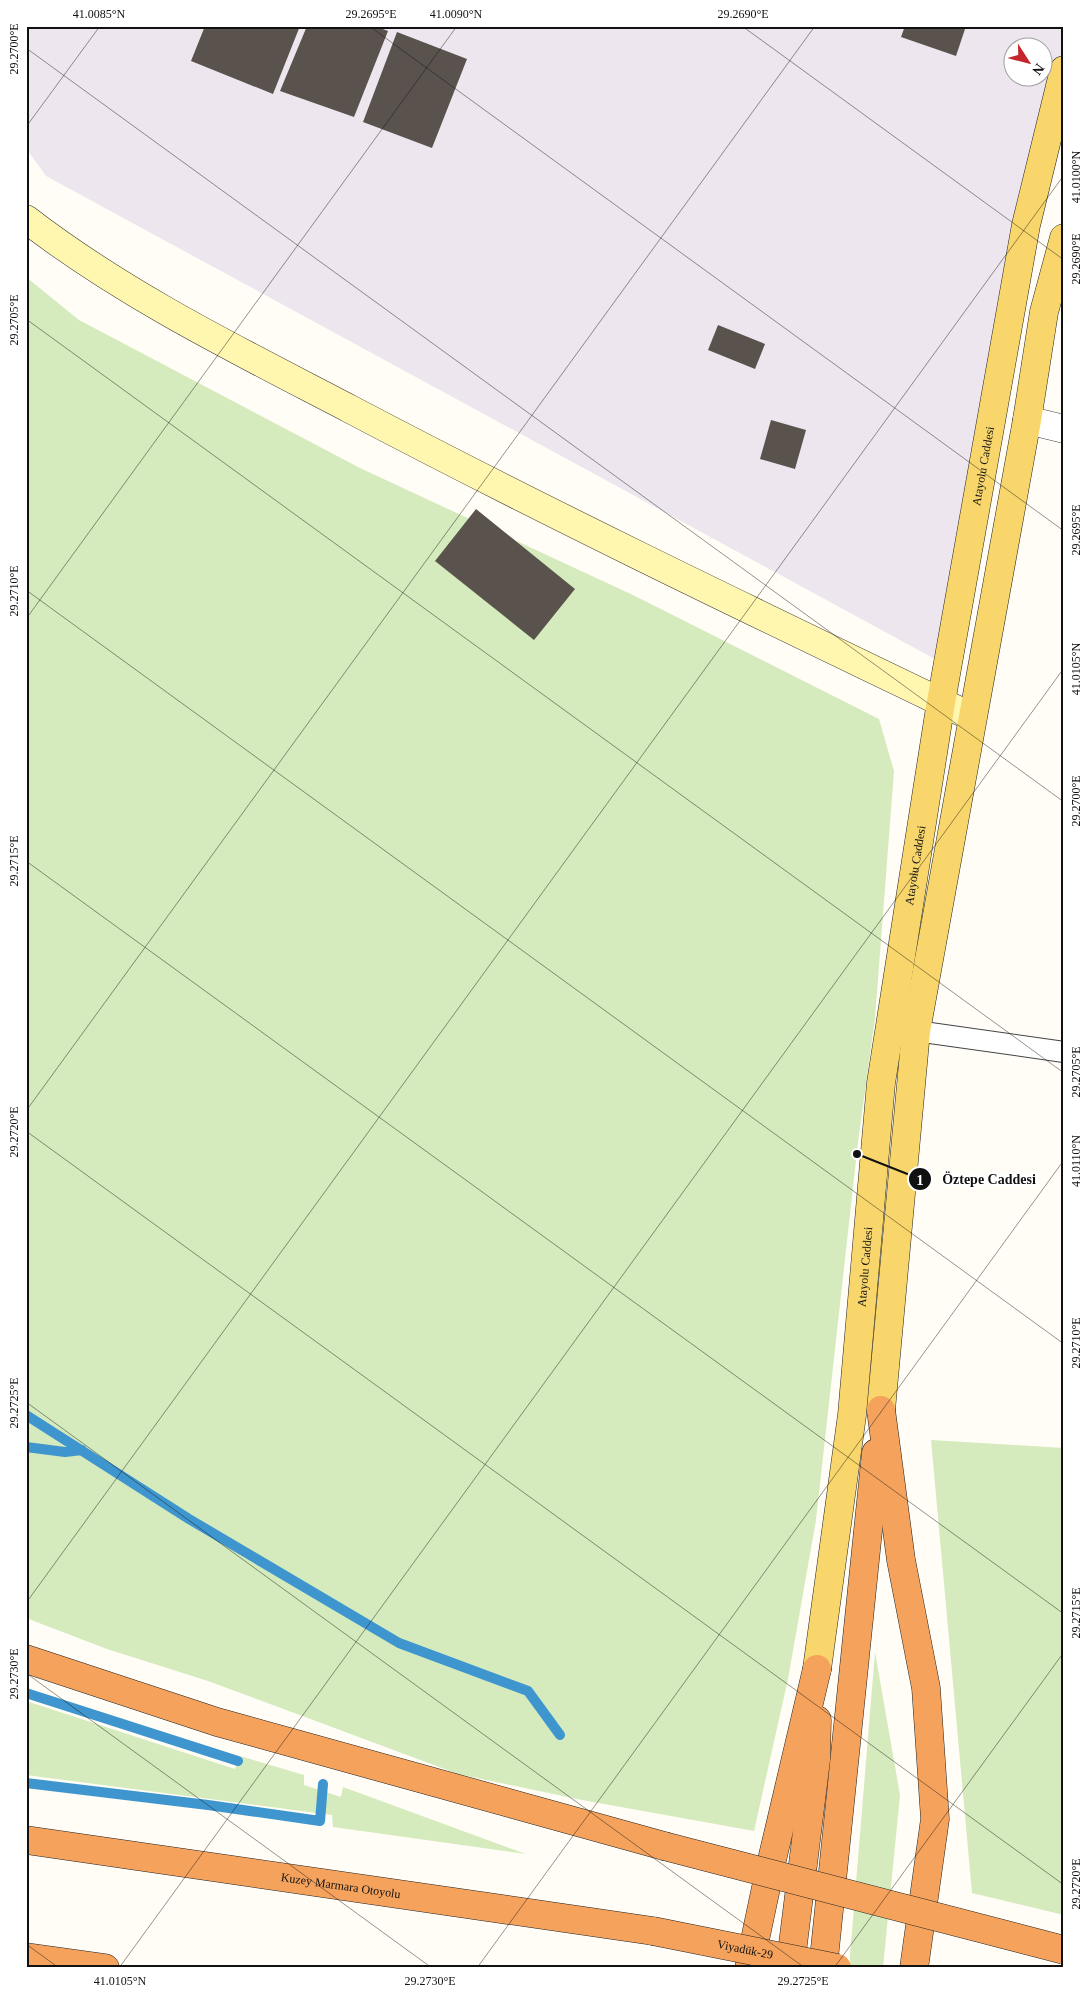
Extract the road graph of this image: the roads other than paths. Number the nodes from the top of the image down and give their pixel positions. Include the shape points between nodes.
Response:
1 (1064, 70) edge
2 (26, 219) edge
3 (1064, 238) edge
4 (1027, 420) junction
5 (1064, 429) edge
6 (941, 702) junction
7 (972, 717) junction
8 (916, 1031) junction
9 (1064, 1052) edge
10 (881, 1410) junction
11 (26, 1659) edge
12 (818, 1669) junction
13 (26, 1840) edge
14 (653, 1931) joint
15 (1064, 1950) edge
16 (26, 1957) edge
17 (105, 1968) edge
18 (749, 1968) edge
19 (790, 1968) edge
20 (823, 1968) edge
21 (837, 1968) edge
22 (914, 1968) edge

1 - 6 main road, Atayolu Caddesi via 1026,225
2 - 6 street via 148,302 501,489
3 - 4 main road via 1044,312
4 - 5 street
4 - 7 main road
6 - 7 street
6 - 12 main road, Atayolu Caddesi via 881,1083 852,1415
7 - 8 main road
8 - 9 lane
8 - 10 main road
10 - 20 highway
10 - 22 highway via 901,1560 926,1688 935,1819
11 - 15 highway, bridge via 217,1722 664,1846
12 - 18 highway
12 - 19 highway via 816,1760
13 - 14 highway, Kuzey Marmara Otoyolu
14 - 21 highway, Viyadük-29, bridge
16 - 17 highway

